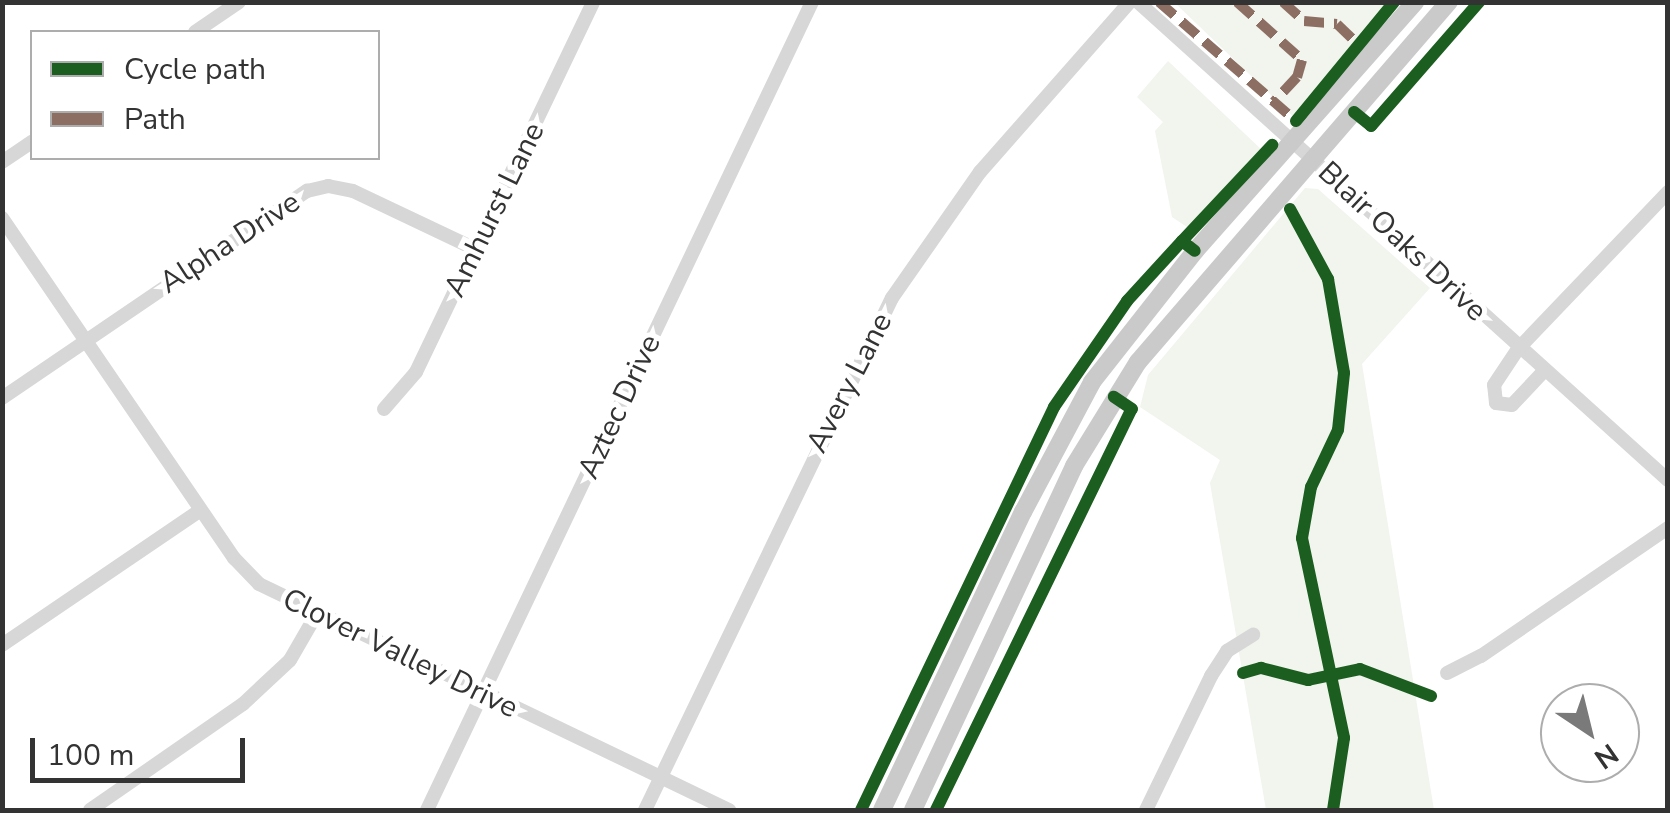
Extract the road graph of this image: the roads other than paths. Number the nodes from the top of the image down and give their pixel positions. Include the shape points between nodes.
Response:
1 (239, 2) edge
2 (593, 2) edge
3 (812, 2) edge
4 (1130, 2) edge
5 (1138, 2) edge
6 (1415, 2) edge
7 (1449, 2) edge
8 (197, 30) edge
9 (1294, 141) junction
10 (30, 143) edge
11 (1312, 157) junction
12 (2, 162) edge
13 (1668, 192) edge
14 (2, 218) edge
15 (475, 249) junction
16 (86, 340) junction
17 (1518, 350) junction
18 (1543, 372) junction
19 (2, 398) edge
20 (384, 409) dead end
21 (1668, 480) edge
22 (201, 510) junction
23 (1668, 528) edge
24 (316, 615) junction
25 (1253, 635) dead end
26 (2, 645) edge
27 (1447, 672) dead end
28 (484, 695) junction
29 (660, 777) junction
30 (90, 810) edge
31 (427, 810) edge
32 (644, 810) edge
33 (729, 810) edge
34 (882, 810) edge
35 (913, 810) edge
36 (1146, 810) edge

1 - 8 street
2 - 15 street, Amhurst Lane
3 - 28 street, Aztec Drive
4 - 29 street, Avery Lane via 980,172 892,298
5 - 9 street, Blair Oaks Drive
6 - 9 main road
7 - 11 main road
9 - 11 street, Blair Oaks Drive
9 - 34 main road via 1127,332 1092,382
10 - 12 street
11 - 17 street, Blair Oaks Drive
11 - 35 main road via 1165,326 1094,429
13 - 17 street
14 - 16 street, Clover Valley Drive
15 - 16 street, Alpha Drive via 374,200 328,186 269,215
15 - 20 street, Amhurst Lane via 416,372
16 - 19 street, Alpha Drive
16 - 22 street, Clover Valley Drive
17 - 18 street, Blair Oaks Drive
17 - 18 street via 1494,385 1496,404 1512,405
18 - 21 street, Blair Oaks Drive
22 - 24 street, Clover Valley Drive via 260,584
22 - 26 street
23 - 27 street via 1482,656
24 - 28 street, Clover Valley Drive
24 - 30 street via 290,660 243,704
25 - 36 street via 1227,650 1211,676
28 - 29 street, Clover Valley Drive
28 - 31 street, Aztec Drive
29 - 32 street, Avery Lane
29 - 33 street, Clover Valley Drive

